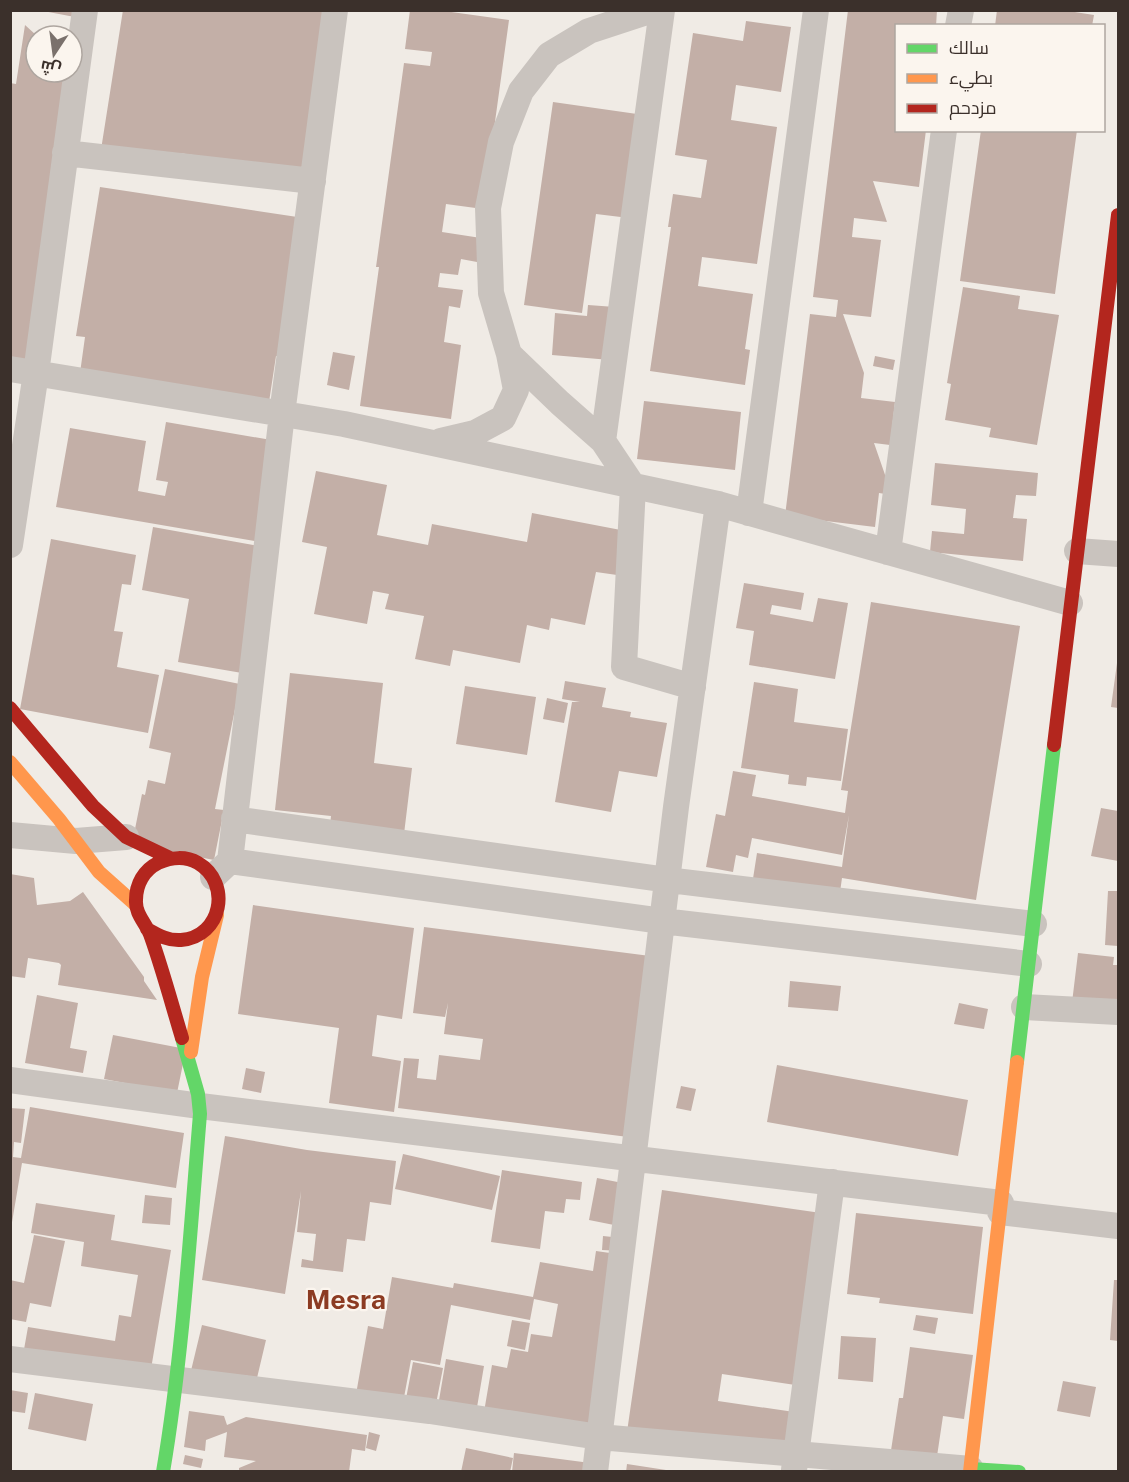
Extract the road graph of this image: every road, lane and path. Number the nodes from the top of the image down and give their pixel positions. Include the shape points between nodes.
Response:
1 (85, 10) edge
2 (334, 10) edge
3 (653, 10) edge
4 (662, 10) edge
5 (816, 10) edge
6 (944, 132) edge
7 (65, 153) junction
8 (313, 181) junction
9 (1119, 215) edge
10 (1114, 283) edge
11 (509, 354) junction
12 (10, 369) edge
13 (36, 373) junction
14 (282, 414) junction
15 (603, 441) junction
16 (432, 443) junction
17 (633, 486) junction
18 (718, 504) junction
19 (749, 513) junction
20 (10, 545) edge
21 (1077, 551) junction
22 (888, 552) junction
23 (1119, 554) edge
24 (1070, 603) junction
25 (693, 687) junction
26 (10, 708) edge
27 (10, 762) edge
28 (234, 819) junction
29 (10, 835) edge
30 (126, 837) junction
31 (76, 842) junction
32 (170, 858) junction
33 (221, 869) junction
34 (668, 880) junction
35 (136, 905) junction
36 (218, 910) junction
37 (662, 921) junction
38 (1034, 924) junction
39 (147, 929) junction
40 (1029, 964) junction
41 (1024, 1007) junction
42 (1119, 1012) edge
43 (189, 1066) junction
44 (10, 1080) edge
45 (200, 1106) junction
46 (633, 1158) junction
47 (832, 1182) junction
48 (1001, 1207) junction
49 (1119, 1226) edge
50 (10, 1359) edge
51 (178, 1381) junction
52 (599, 1437) junction
53 (795, 1463) edge
54 (971, 1470) edge
55 (163, 1472) edge
56 (595, 1472) edge
57 (1019, 1472) edge

1 - 7 street
2 - 8 street
3 - 11 street via 589,31 549,56 521,92 501,142 488,208 491,293
4 - 15 street
5 - 19 street
6 - 22 street
7 - 8 street
7 - 13 street
8 - 14 street
9 - 10 main road
10 - 21 main road
11 - 15 street
11 - 16 street via 516,390 503,418 475,433
12 - 13 street
13 - 14 street
13 - 20 street
14 - 16 street
14 - 28 street
15 - 17 street
16 - 17 street
17 - 18 street
17 - 25 street via 624,667
18 - 19 street
18 - 25 street
19 - 22 street
21 - 23 street
21 - 24 main road
22 - 24 street
24 - 38 main road
25 - 34 street
26 - 30 main road via 93,806
27 - 31 main road
28 - 33 street
28 - 34 street
29 - 31 street
30 - 31 street
30 - 32 main road
31 - 35 main road via 99,872
32 - 33 main road via 189,859
32 - 35 main road via 150,867 143,875
33 - 36 main road
33 - 37 street
34 - 37 street
34 - 38 street
35 - 39 main road
36 - 39 main road via 205,931 188,940 170,941
36 - 43 main road via 202,977
37 - 40 street
37 - 46 street
38 - 40 main road
39 - 43 main road via 165,977
40 - 41 main road
41 - 42 street
41 - 48 main road
43 - 45 main road
44 - 45 street
45 - 46 street
45 - 51 main road
46 - 47 street
46 - 52 street
47 - 48 street
47 - 53 street
48 - 49 street
48 - 54 main road
50 - 51 street
51 - 52 street via 430,1411
51 - 55 main road
52 - 53 street
52 - 56 street
53 - 54 street
54 - 57 main road

